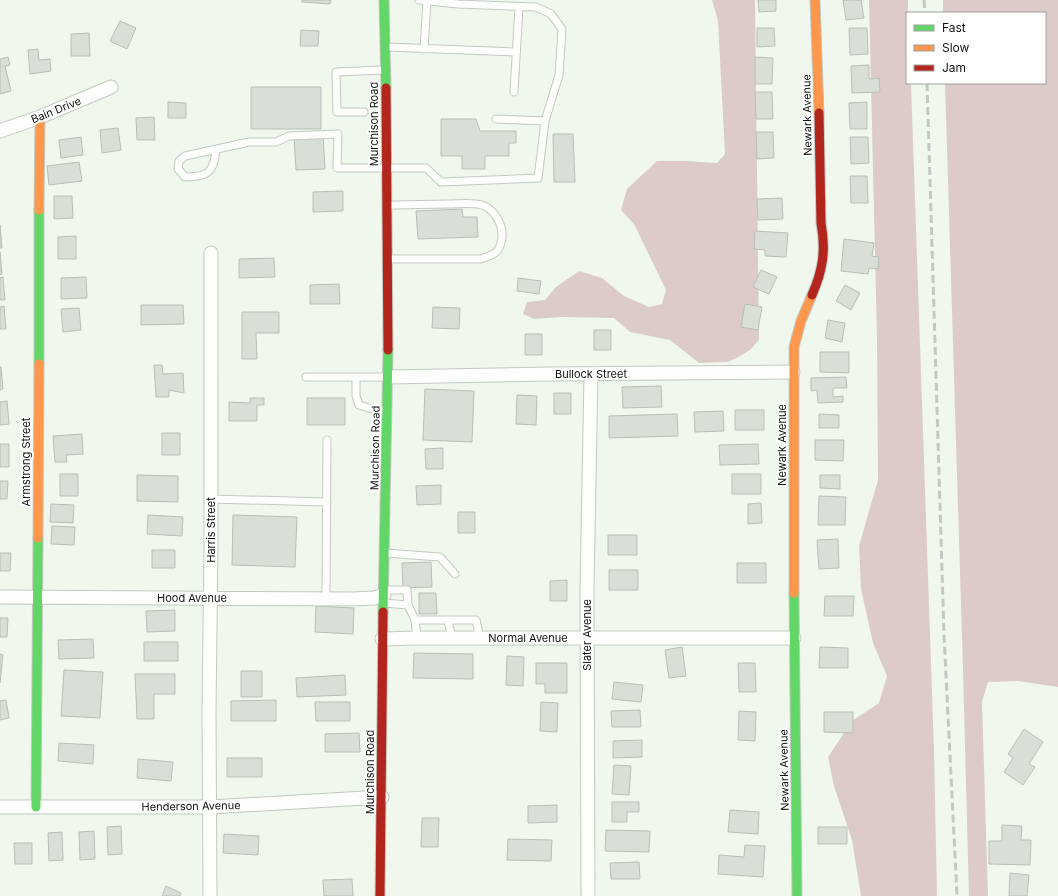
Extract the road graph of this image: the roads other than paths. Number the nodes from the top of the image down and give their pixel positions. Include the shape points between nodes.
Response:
1 (384, 0) edge
2 (419, 0) edge
3 (814, 0) edge
4 (427, 1) edge
5 (519, 7) junction
6 (385, 47) junction
7 (424, 49) junction
8 (516, 52) junction
9 (386, 70) junction
10 (111, 87) dead end
11 (514, 92) dead end
12 (364, 112) dead end
13 (40, 117) junction
14 (496, 119) dead end
15 (545, 121) junction
16 (0, 131) edge
17 (216, 150) junction
18 (386, 168) junction
19 (387, 205) junction
20 (211, 252) dead end
21 (387, 259) junction
22 (793, 372) junction
23 (591, 374) junction
24 (306, 377) dead end
25 (356, 377) junction
26 (388, 377) junction
27 (387, 411) junction
28 (327, 440) dead end
29 (211, 499) junction
30 (327, 502) junction
31 (385, 553) junction
32 (455, 574) dead end
33 (384, 596) junction
34 (0, 598) edge
35 (37, 598) junction
36 (210, 598) junction
37 (326, 598) junction
38 (408, 604) junction
39 (415, 620) junction
40 (448, 620) junction
41 (417, 638) junction
42 (480, 638) junction
43 (587, 638) junction
44 (794, 638) junction
45 (382, 639) junction
46 (452, 639) junction
47 (382, 797) junction
48 (0, 807) edge
49 (36, 807) junction
50 (210, 807) junction
51 (210, 896) edge
52 (380, 896) edge
53 (588, 896) edge
54 (797, 896) edge

1 - 6 street, Murchison Road
2 - 4 lane
3 - 22 street, Newark Avenue via 823,250 816,285 798,330
4 - 5 lane
4 - 7 lane
5 - 8 lane
5 - 15 lane via 536,7 552,14 562,29 559,74
6 - 7 lane
6 - 9 street, Murchison Road
7 - 8 lane
8 - 11 lane
9 - 12 lane via 336,72 338,112
9 - 18 street, Murchison Road
10 - 13 street, Bain Drive
13 - 16 street, Bain Drive
13 - 35 street, Armstrong Street
14 - 15 lane
15 - 18 lane via 538,178 442,182 426,168
17 - 17 lane via 185,156 179,161 178,169 185,177 200,176 211,170
17 - 18 lane via 249,142 276,142 289,136 338,134 338,168
18 - 19 street, Murchison Road
19 - 21 street, Murchison Road
19 - 21 lane via 482,205 494,213 500,222 502,234 501,246 494,254 481,259
20 - 29 street, Harris Street
21 - 26 street, Murchison Road
22 - 23 street, Bullock Street
22 - 44 street, Newark Avenue
23 - 26 street, Bullock Street
23 - 43 street, Slater Avenue
24 - 25 lane
25 - 26 lane
25 - 27 lane via 356,396 359,405
26 - 27 street, Murchison Road
27 - 31 street, Murchison Road
28 - 30 lane
29 - 30 lane
29 - 36 street, Harris Street
30 - 37 lane
31 - 32 lane via 440,557
31 - 33 street, Murchison Road
33 - 37 street, Hood Avenue
33 - 38 lane
33 - 38 lane via 407,590
33 - 45 street, Murchison Road
34 - 35 street, Hood Avenue
35 - 36 street, Hood Avenue
35 - 49 street, Armstrong Street
36 - 37 street, Hood Avenue
36 - 50 street, Harris Street
38 - 39 lane
39 - 40 lane
39 - 41 lane
40 - 42 lane via 476,620
40 - 46 lane
41 - 45 street, Normal Avenue
41 - 46 street, Normal Avenue
42 - 43 street, Normal Avenue
42 - 46 street, Normal Avenue
43 - 44 street, Normal Avenue
43 - 53 street, Slater Avenue
44 - 54 street, Newark Avenue
45 - 47 street, Murchison Road
47 - 50 street, Henderson Avenue
47 - 52 street, Murchison Road
48 - 49 street, Henderson Avenue
49 - 50 street, Henderson Avenue
50 - 51 street, Harris Street

